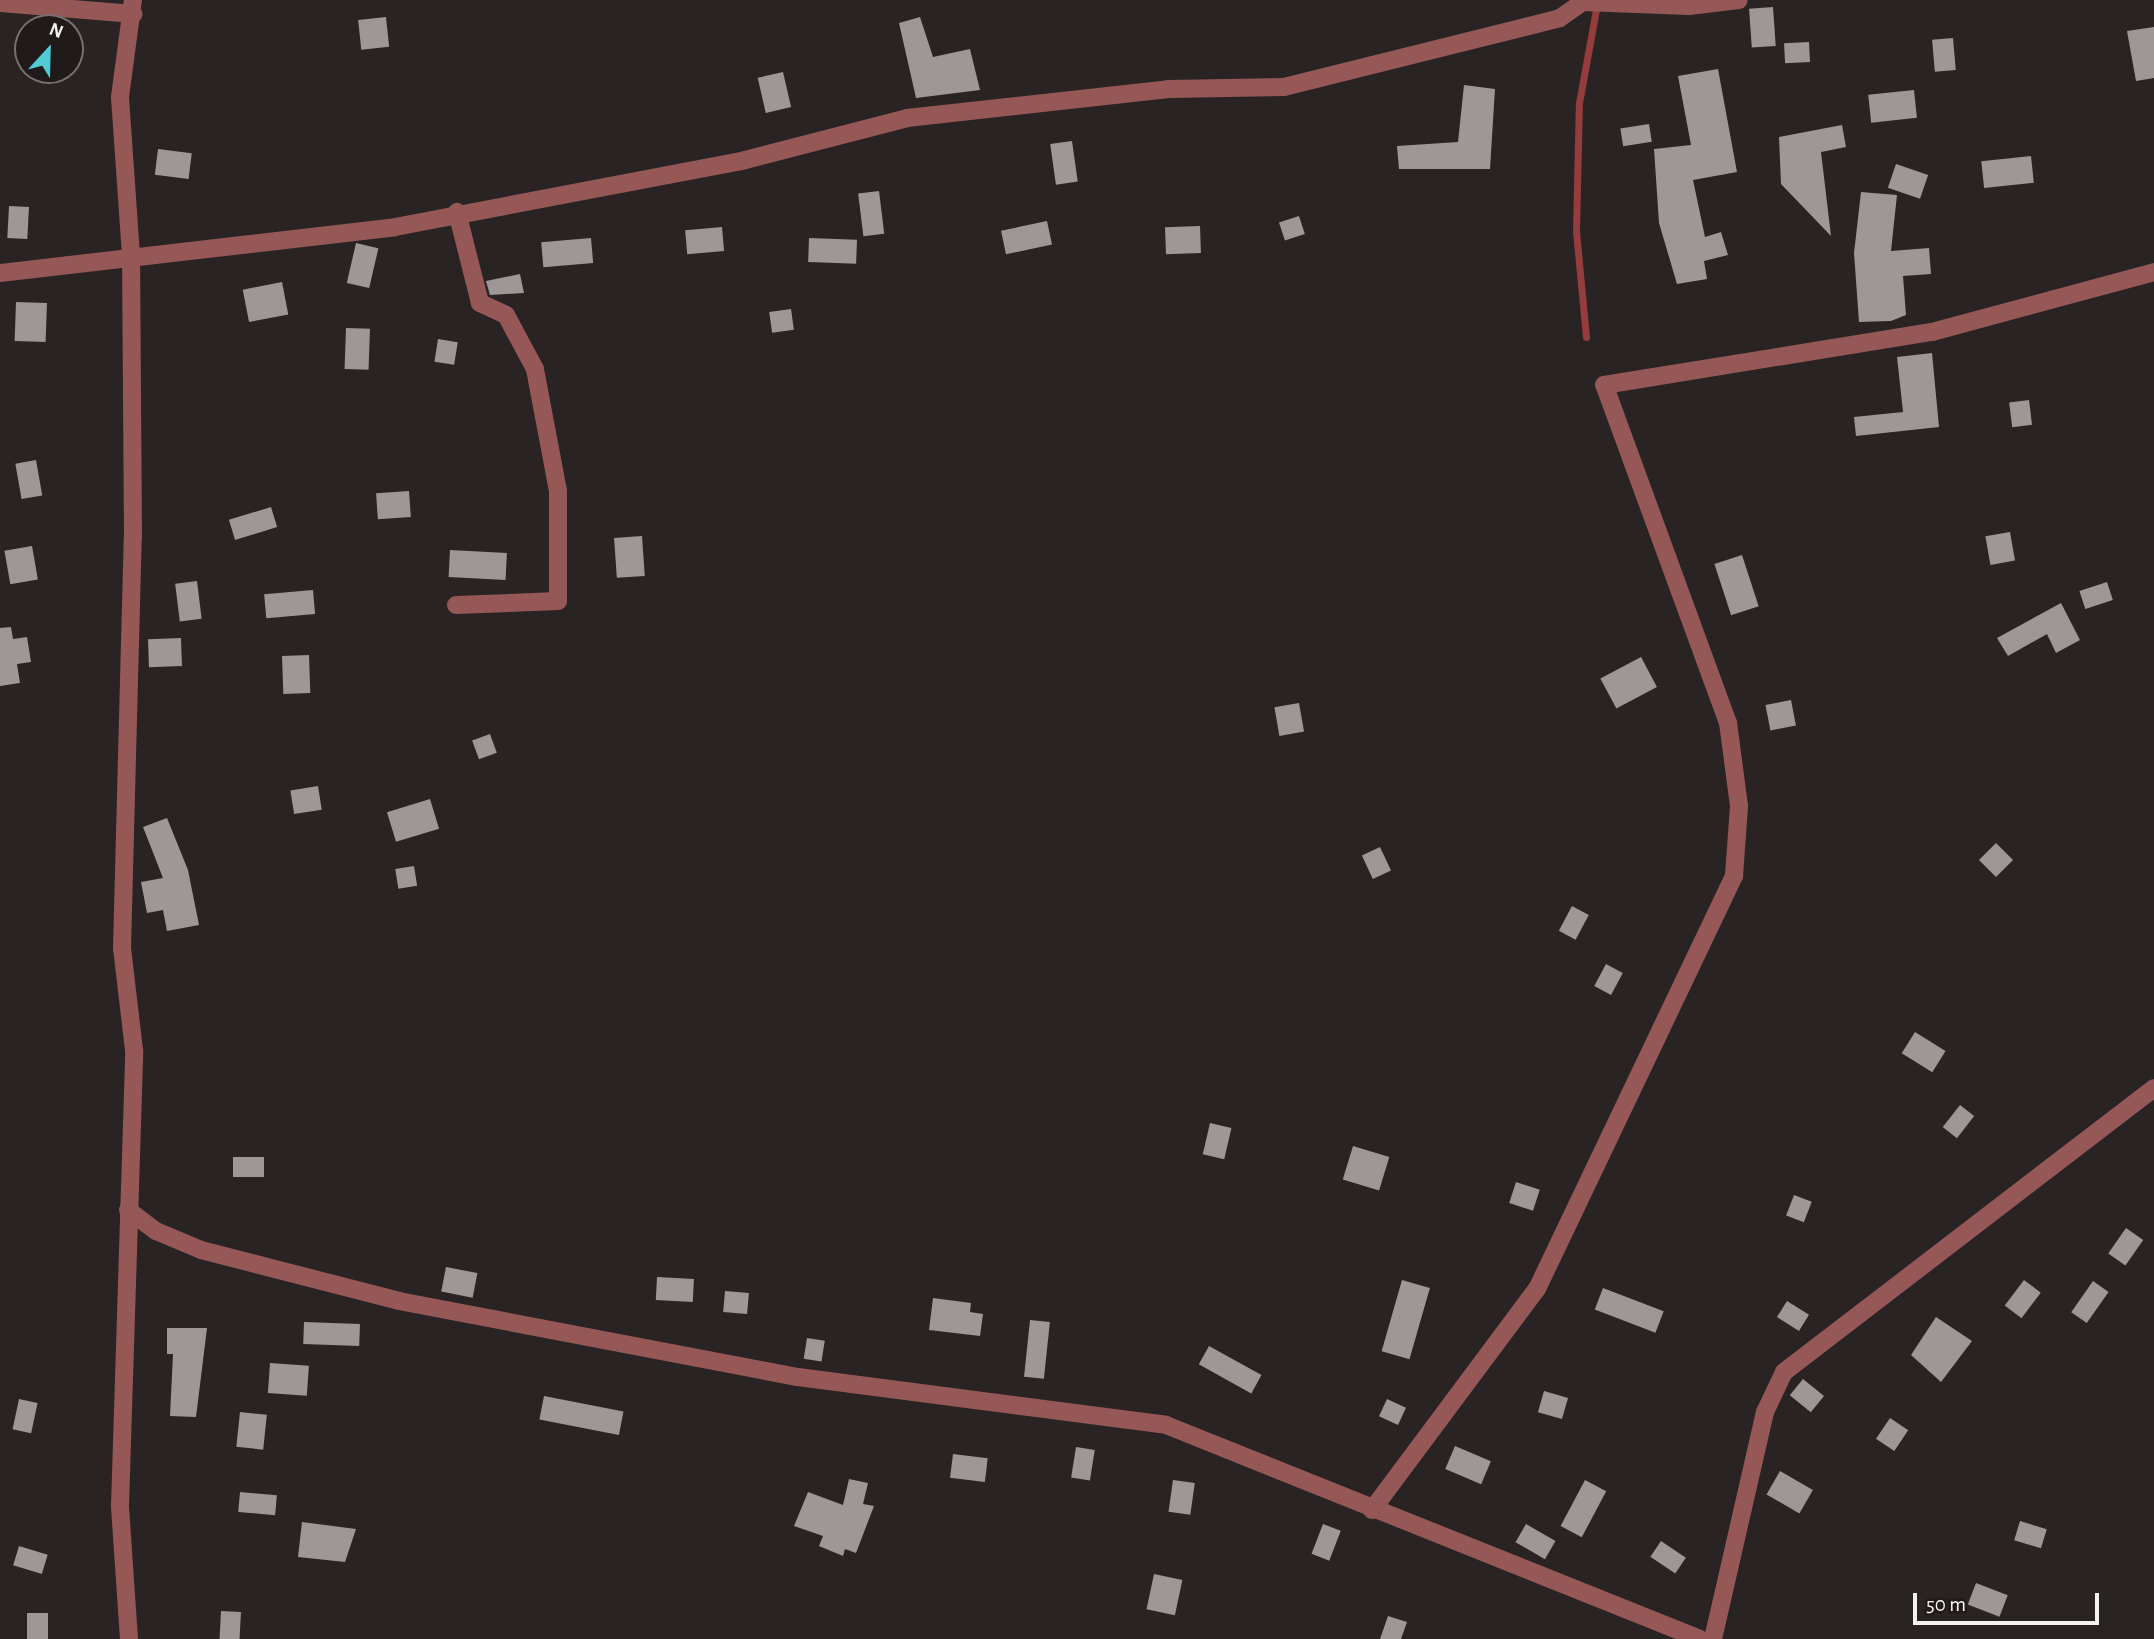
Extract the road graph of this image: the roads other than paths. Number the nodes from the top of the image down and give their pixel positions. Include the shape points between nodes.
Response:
1 (1739, 0) edge
2 (0, 3) edge
3 (134, 7) edge
4 (457, 212) junction
5 (131, 255) junction
6 (2154, 272) edge
7 (0, 273) edge
8 (456, 605) dead end
9 (2154, 1088) edge
10 (128, 1210) junction
11 (1372, 1510) junction
12 (129, 1639) edge
13 (1700, 1639) edge
14 (1713, 1639) edge

1 - 4 street via 1689,6 1583,2 1560,18 1284,87 1168,89 906,118 745,160
2 - 3 street
3 - 5 street via 120,97
4 - 5 street via 358,232
4 - 8 street via 480,303 506,315 535,369 558,491 558,601
5 - 7 street
5 - 10 street via 133,538 122,948 134,1050
6 - 11 street via 1932,332 1604,385 1728,723 1739,806 1734,876 1537,1289
9 - 14 street via 1784,1372 1765,1412
10 - 11 street via 156,1231 201,1250 399,1301 798,1377 1166,1425
10 - 12 street via 120,1506
11 - 13 street

